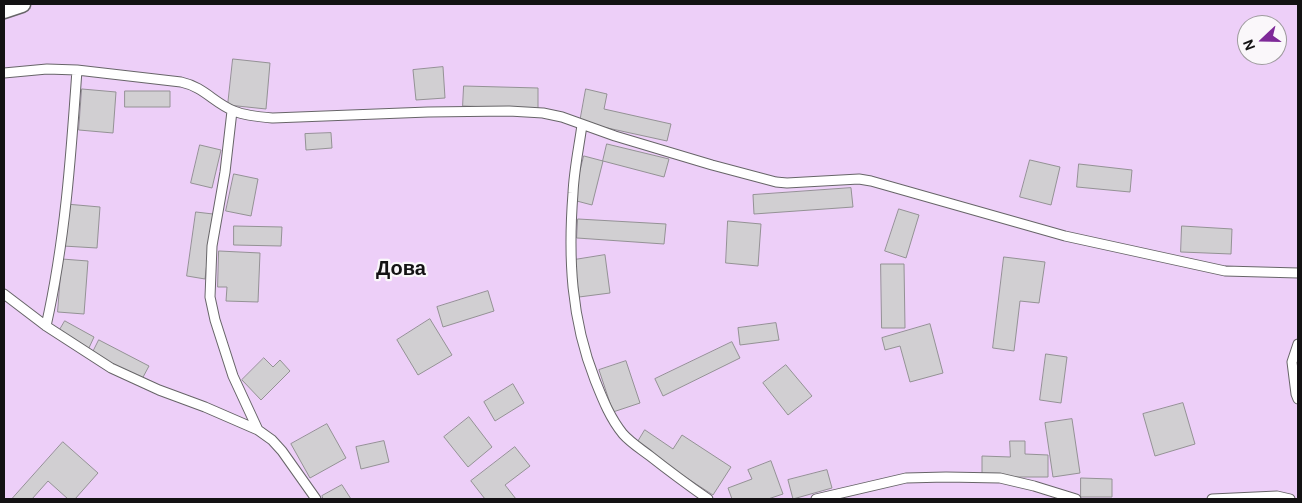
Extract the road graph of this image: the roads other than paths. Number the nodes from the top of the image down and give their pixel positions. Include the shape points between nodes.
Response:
1 (22, 4) edge
2 (4, 10) edge
3 (77, 70) junction
4 (4, 73) edge
5 (232, 111) junction
6 (582, 125) junction
7 (1298, 273) edge
8 (4, 294) edge
9 (46, 326) junction
10 (1298, 344) edge
11 (1298, 399) edge
12 (258, 430) junction
13 (316, 499) edge
14 (708, 499) edge
15 (816, 499) edge
16 (1076, 499) edge
17 (1212, 499) edge
18 (1290, 499) edge

1 - 2 street
3 - 4 lane
3 - 5 lane via 190,84
3 - 9 lane via 70,170 54,292
5 - 6 lane via 273,118 509,111 543,113
5 - 12 lane via 226,172 212,246 210,297 232,376
6 - 7 lane via 776,182 871,181 1065,236 1225,271
6 - 14 lane via 573,192 570,249 574,301 588,361 612,420 624,436
8 - 9 lane
9 - 12 lane via 111,368
10 - 11 lane via 1292,362
12 - 13 lane via 282,451
15 - 16 lane via 906,478 946,477 1000,478
17 - 18 lane via 1277,496

